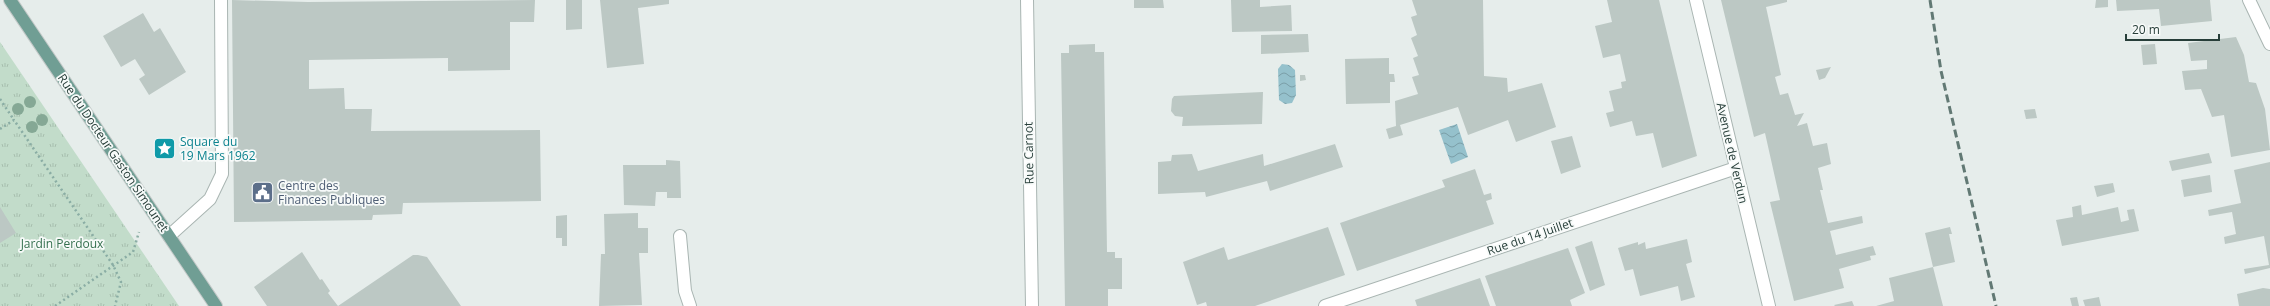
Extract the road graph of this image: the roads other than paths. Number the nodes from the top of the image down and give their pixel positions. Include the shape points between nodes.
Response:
1 (10, 0) edge
2 (221, 0) edge
3 (1027, 0) edge
4 (1696, 0) edge
5 (2249, 0) edge
6 (2270, 44) edge
7 (1736, 168) junction
8 (169, 236) junction
9 (680, 236) dead end
10 (216, 306) edge
11 (690, 306) edge
12 (1032, 306) edge
13 (1325, 306) edge
14 (1769, 306) edge

1 - 8 main road, Rue du Docteur Gaston Simounet
2 - 8 street via 222,174 210,199
3 - 12 street, Rue Carnot
4 - 7 street, Avenue de Verdun
5 - 6 street
7 - 13 street, Rue du 14 Juillet
7 - 14 street, Avenue de Verdun
8 - 10 main road, Rue du Docteur Gaston Simounet
9 - 11 street via 685,291

